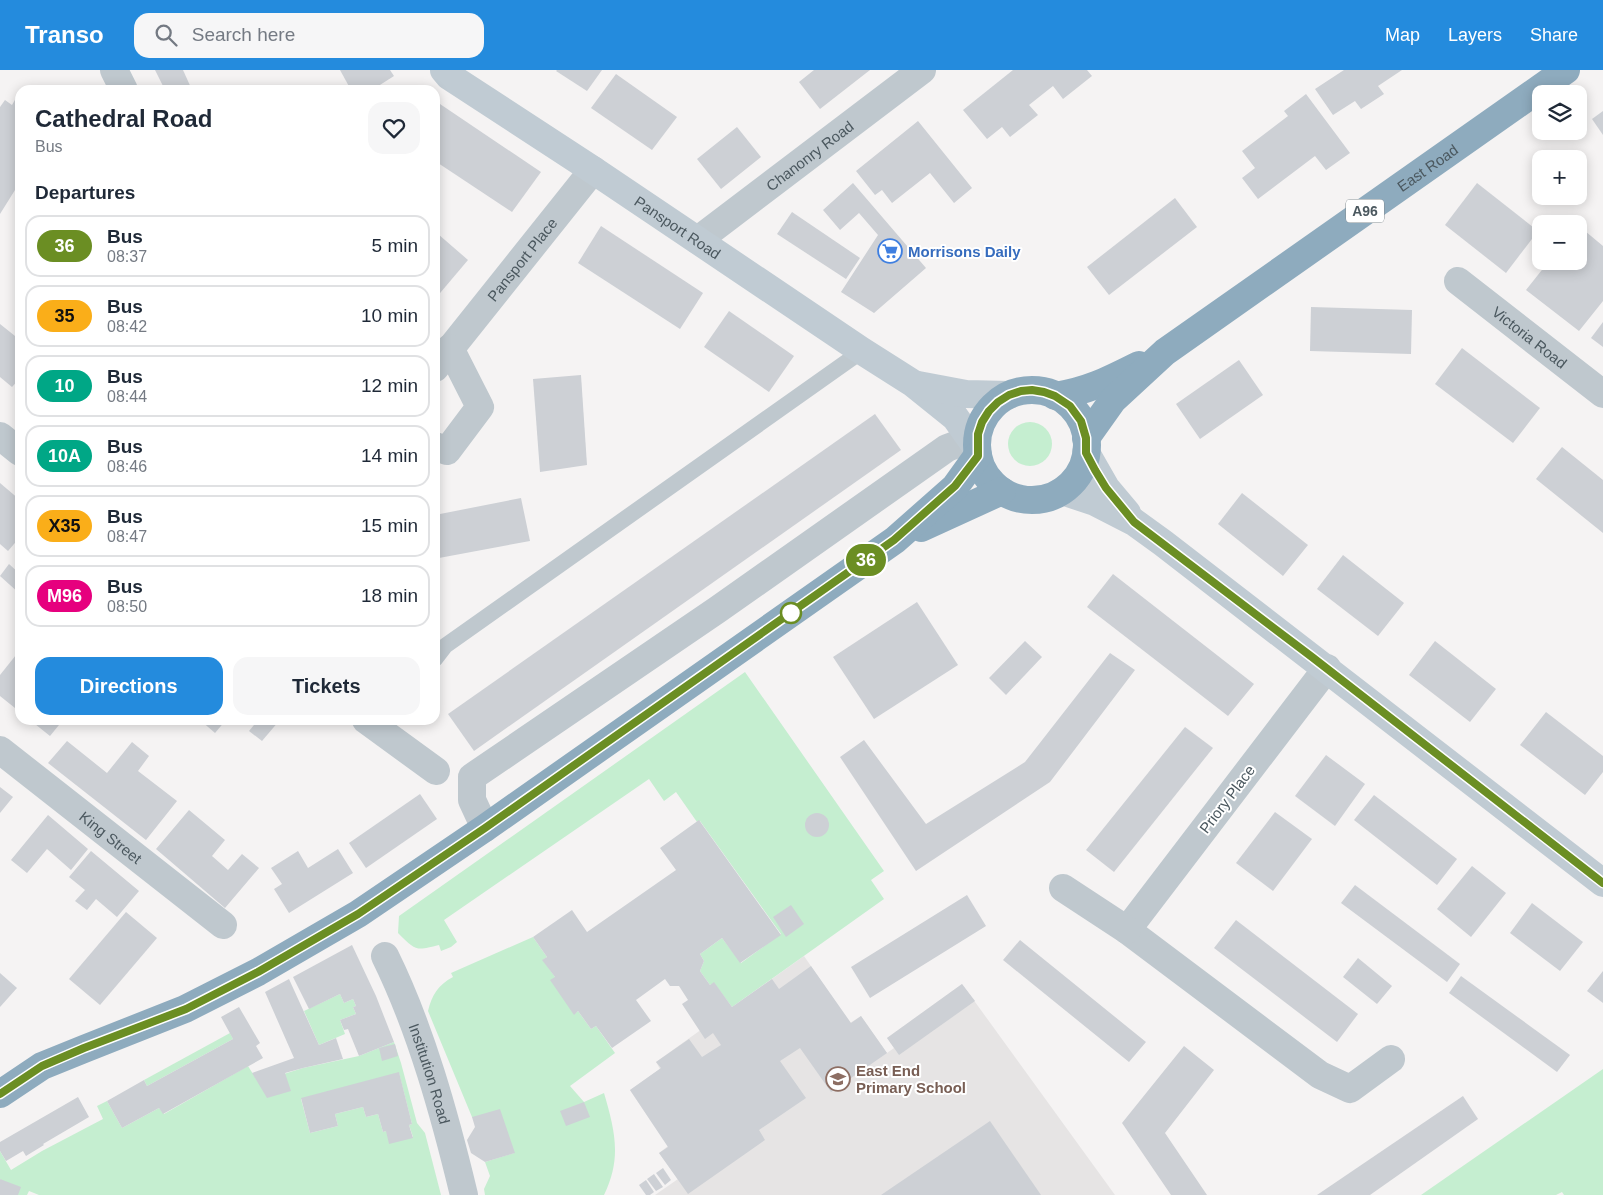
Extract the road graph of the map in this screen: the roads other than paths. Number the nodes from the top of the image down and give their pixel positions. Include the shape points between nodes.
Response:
1 (114, 70) edge
2 (444, 70) edge
3 (922, 70) edge
4 (1566, 70) edge
5 (122, 85) edge
6 (592, 170) junction
7 (698, 240) junction
8 (1458, 281) dead end
9 (862, 351) junction
10 (1165, 352) junction
11 (442, 358) edge
12 (914, 384) junction
13 (1603, 394) edge
14 (1009, 395) junction
15 (1055, 396) junction
16 (0, 436) edge
17 (1086, 446) junction
18 (975, 447) junction
19 (15, 448) edge
20 (440, 448) edge
21 (1002, 491) junction
22 (1062, 491) junction
23 (1134, 522) junction
24 (894, 540) junction
25 (440, 652) edge
26 (1327, 668) junction
27 (379, 725) edge
28 (0, 750) edge
29 (436, 771) dead end
30 (485, 828) junction
31 (1603, 883) edge
32 (1063, 888) dead end
33 (222, 924) dead end
34 (1128, 930) junction
35 (385, 956) dead end
36 (1391, 1059) dead end
37 (42, 1066) junction
38 (0, 1072) edge
39 (0, 1094) edge
40 (464, 1195) edge

1 - 5 street
2 - 6 street, Pansport Road
3 - 7 street, Chanonry Road
4 - 10 highway, East Road / A96
6 - 7 street, Pansport Road
6 - 11 street, Pansport Place
7 - 9 street, Pansport Road
8 - 13 street, Victoria Road
9 - 12 street, Pansport Road
9 - 25 lane
10 - 15 highway, A96 via 1102,384 1077,393
10 - 17 highway, A96 via 1113,400
11 - 20 street, Pansport Place via 480,406 448,452
12 - 14 street via 966,394
12 - 18 street, Pansport Road via 956,417
14 - 15 highway, A96 via 1032,390
14 - 18 highway, A96 via 989,411 982,422
15 - 17 highway, A96 via 1070,406 1081,421
16 - 19 street
17 - 22 highway, A96 via 1080,470
17 - 23 street via 1106,488
18 - 21 highway, A96 via 982,470
18 - 24 highway, A96 via 955,486
18 - 30 street via 947,448 472,777 472,800
21 - 22 highway, A96 via 1016,498 1032,500
21 - 24 highway, A96
22 - 23 street via 1095,502
23 - 26 street
24 - 30 highway, A96
26 - 31 street
26 - 34 street, Priory Place
27 - 29 street
28 - 33 street, King Street
30 - 37 highway, A96 via 358,914 258,972 186,1009
32 - 34 street
34 - 36 street via 1320,1075 1350,1089
35 - 40 street, Institution Road via 414,1024
37 - 38 highway, A96
37 - 39 highway, A96

